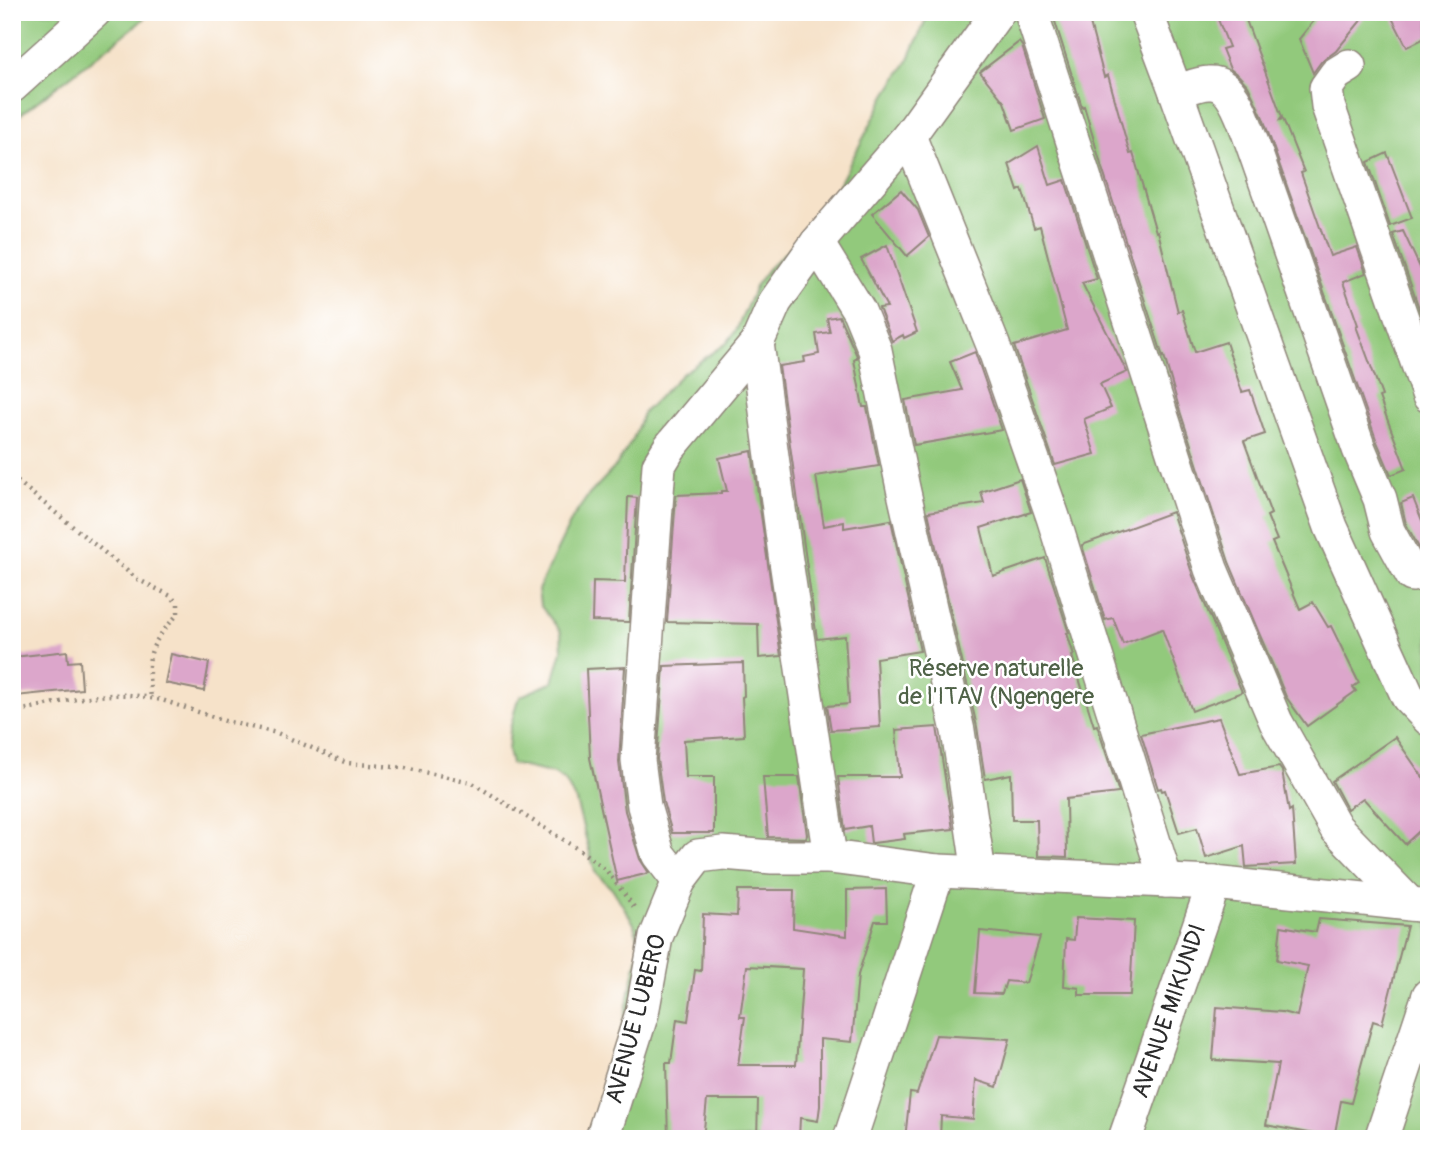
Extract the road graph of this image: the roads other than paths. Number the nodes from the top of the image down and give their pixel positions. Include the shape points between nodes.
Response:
1 (94, 12) edge
2 (998, 12) edge
3 (1031, 12) edge
4 (1146, 12) edge
5 (1349, 66) dead end
6 (12, 86) edge
7 (1176, 92) junction
8 (909, 136) junction
9 (817, 243) junction
10 (757, 343) junction
11 (1429, 396) edge
12 (1420, 570) edge
13 (1365, 604) junction
14 (1429, 719) edge
15 (830, 857) junction
16 (938, 871) junction
17 (979, 873) junction
18 (1166, 881) junction
19 (1214, 883) junction
20 (675, 891) junction
21 (1419, 905) edge
22 (1429, 995) edge
23 (602, 1139) edge
24 (850, 1139) edge
25 (1125, 1139) edge
26 (1381, 1139) edge

1 - 6 street
2 - 8 street
3 - 21 street via 1211,569 1276,722 1336,828
4 - 7 street
5 - 11 street via 1325,88 1328,106
7 - 12 street via 1218,83 1234,99 1388,531
7 - 13 street via 1331,527
8 - 9 street
8 - 18 street via 993,345 1053,516
9 - 10 street via 775,302
9 - 17 street via 859,311 875,350 958,731
10 - 15 street
10 - 20 street via 659,465 638,760 644,806 658,855
12 - 13 street
13 - 14 street via 1408,697
15 - 16 street
15 - 20 street, AVENUE LUBERO via 698,856
16 - 17 street
16 - 24 street
17 - 18 street
18 - 19 street
19 - 21 street
19 - 25 street, AVENUE MIKUNDI
20 - 23 street, AVENUE LUBERO via 656,936 642,1013
22 - 26 street

